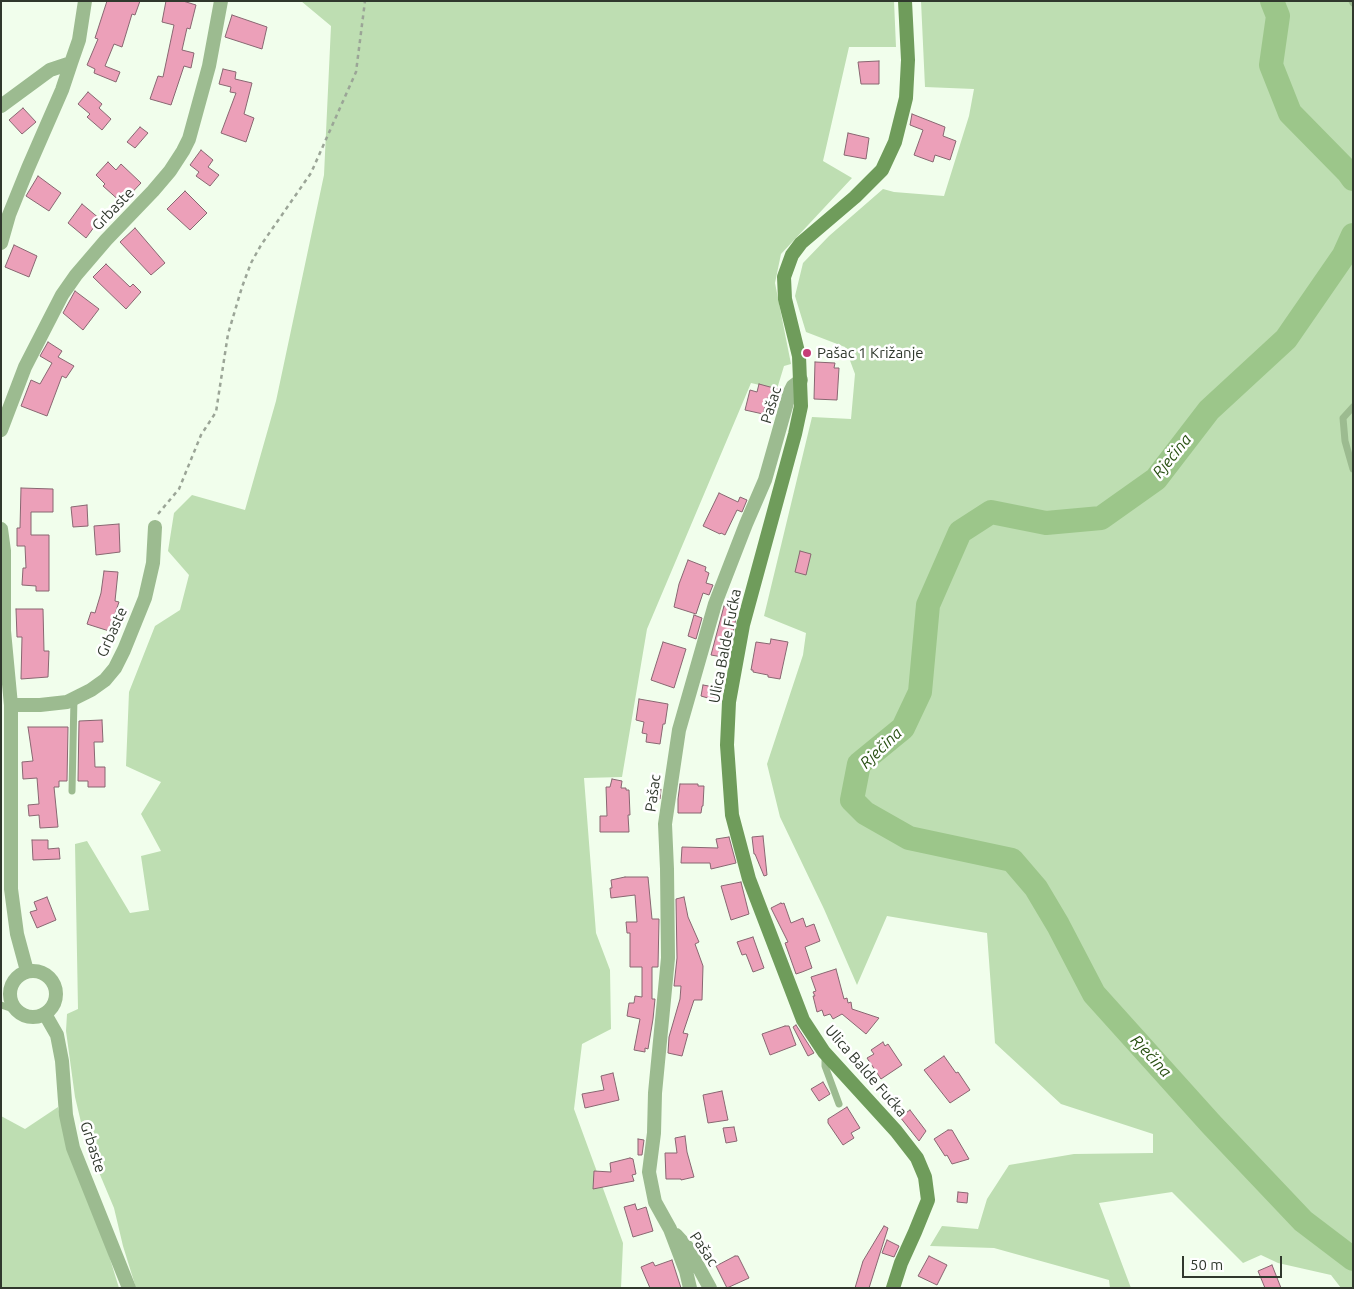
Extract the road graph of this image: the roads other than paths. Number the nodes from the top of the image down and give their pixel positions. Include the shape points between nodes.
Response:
1 (85, 1) edge
2 (221, 1) edge
3 (906, 1) edge
4 (71, 63) junction
5 (1, 106) edge
6 (1, 244) edge
7 (802, 380) junction
8 (1353, 407) edge
9 (1, 430) edge
10 (1353, 470) edge
11 (155, 527) road end
12 (1, 529) edge
13 (74, 698) junction
14 (11, 705) junction
15 (6, 771) edge
16 (72, 792) dead end
17 (6, 887) edge
18 (27, 971) junction
19 (1, 1005) edge
20 (16, 1010) junction
21 (45, 1014) junction
22 (824, 1052) junction
23 (839, 1104) dead end
24 (670, 1229) junction
25 (129, 1288) edge
26 (690, 1288) edge
27 (710, 1288) edge
28 (893, 1288) edge

1 - 4 street
2 - 9 street, Grbaste via 209,66 183,151 165,178 106,240 72,282 25,366
3 - 7 main road, Ulica Balde Fućka via 906,98 882,170 801,243 786,269 784,286
4 - 5 street via 50,70
4 - 6 street
7 - 22 main road, Ulica Balde Fućka via 795,434 742,625 729,702 728,782 732,815 749,878 803,1020
7 - 24 street, Pašac via 790,392 765,480 715,604 679,730 665,824 668,958 649,1172 655,1202
8 - 10 lane via 1344,418 1345,440
11 - 13 street, Grbaste via 153,563 145,598 124,650 105,680
12 - 14 street via 4,631
13 - 14 street, Grbaste via 67,702 40,705
13 - 16 lane
14 - 15 street
15 - 17 street
17 - 18 street
18 - 20 street via 10,987 11,1003
18 - 21 street via 42,972 53,982 56,996
19 - 20 lane
20 - 21 street via 30,1017
21 - 25 street, Grbaste via 57,1034 73,1148
22 - 23 lane via 825,1066
22 - 28 main road, Ulica Balde Fućka via 896,1131 917,1158 926,1177 928,1200
24 - 26 street, Pašac
24 - 27 street, Pašac via 688,1248

